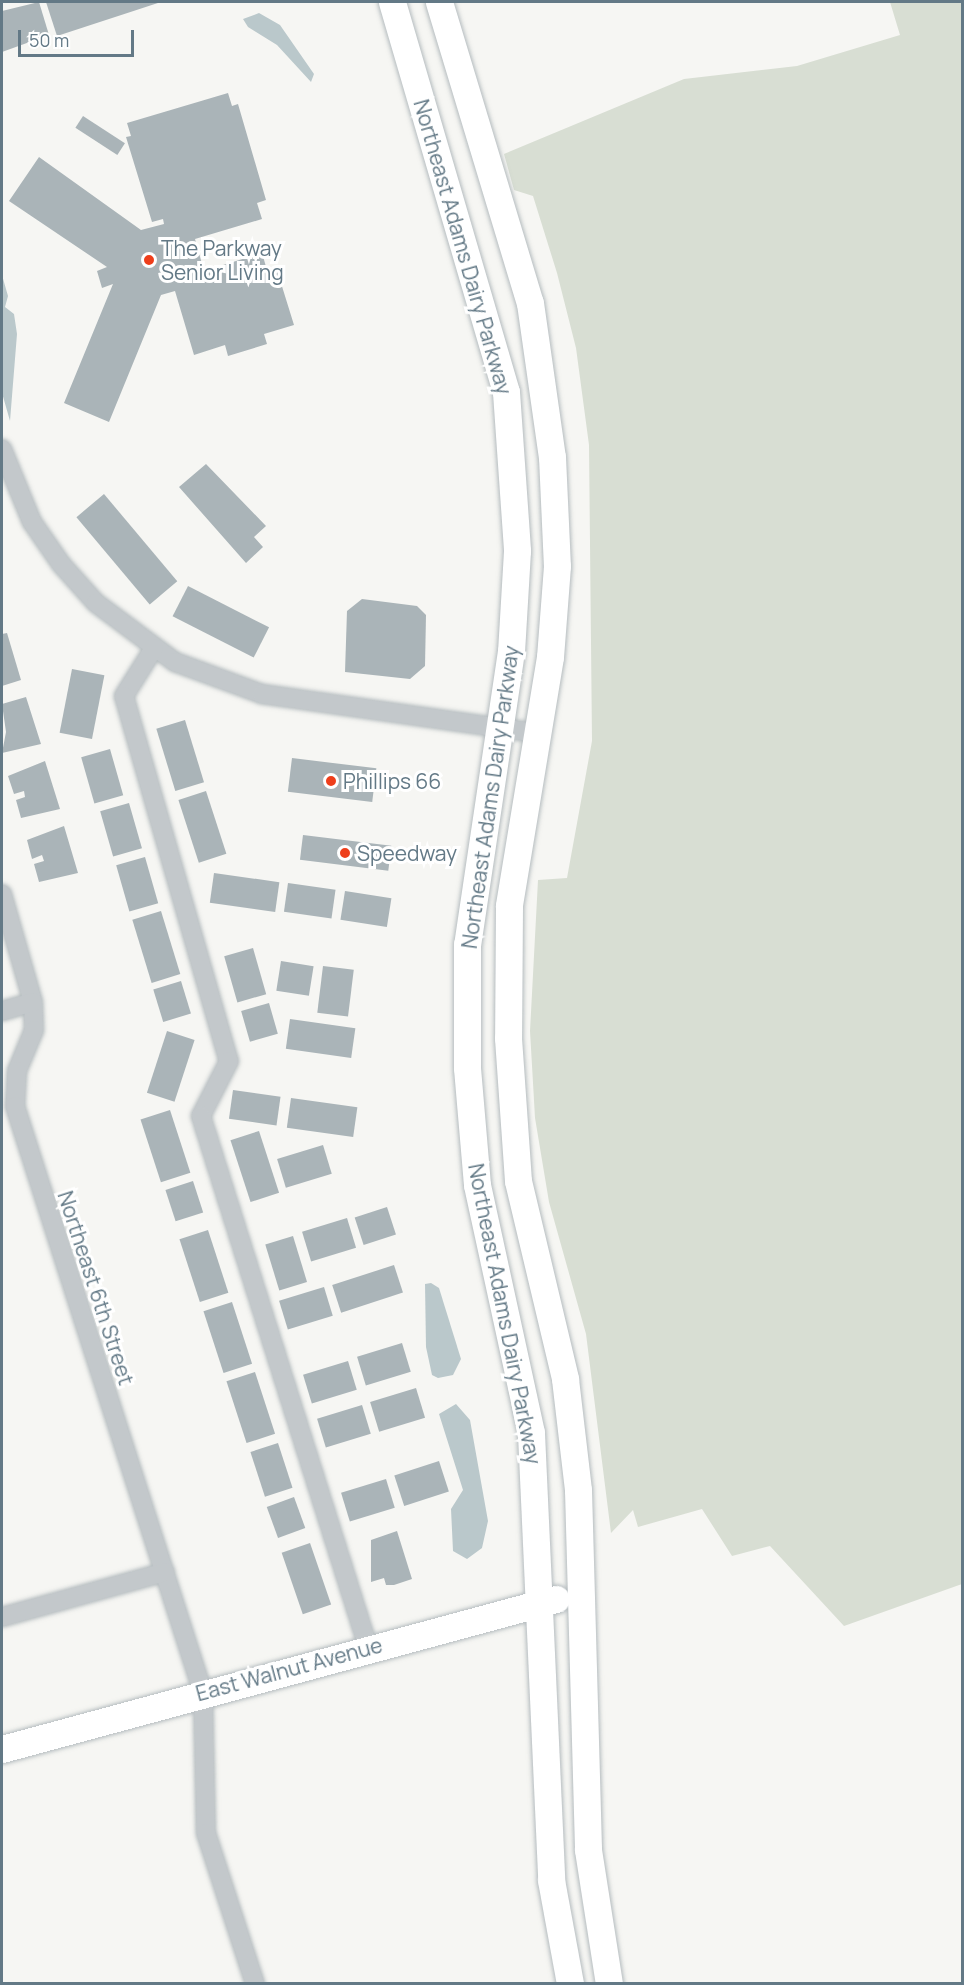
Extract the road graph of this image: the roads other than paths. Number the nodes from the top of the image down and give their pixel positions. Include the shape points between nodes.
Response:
1 (392, 2) edge
2 (439, 2) edge
3 (2, 449) edge
4 (154, 648) junction
5 (499, 731) junction
6 (537, 733) junction
7 (2, 894) edge
8 (33, 1002) junction
9 (2, 1011) edge
10 (165, 1572) junction
11 (578, 1594) junction
12 (539, 1603) junction
13 (2, 1617) edge
14 (368, 1647) junction
15 (203, 1693) junction
16 (2, 1749) edge
17 (255, 1983) edge
18 (570, 1983) edge
19 (609, 1983) edge

1 - 5 main road, Northeast Adams Dairy Parkway via 506,392 517,550
2 - 6 main road, Northeast Adams Dairy Parkway via 530,303 552,457 557,566
3 - 4 street via 32,522 60,564 96,603
4 - 5 street via 175,662 262,694
4 - 14 street via 124,696 229,1061 201,1116
5 - 6 street
5 - 12 main road, Northeast Adams Dairy Parkway via 467,944 467,1068 477,1185 531,1433
6 - 11 main road, Northeast Adams Dairy Parkway via 509,906 507,1038 518,1181 565,1379 578,1490
7 - 8 street, Northeast 6th Street
8 - 9 street
8 - 10 street, Northeast 6th Street via 34,1030 17,1071 15,1106
10 - 13 street
10 - 15 street, Northeast 6th Street
11 - 12 main road, East Walnut Avenue
11 - 19 main road, Northeast Adams Dairy Parkway via 588,1851
12 - 14 main road, East Walnut Avenue
12 - 18 main road, Northeast Adams Dairy Parkway via 551,1880
14 - 15 main road, East Walnut Avenue
15 - 16 main road, East Walnut Avenue
15 - 17 street, Northeast 6th Street via 206,1833

